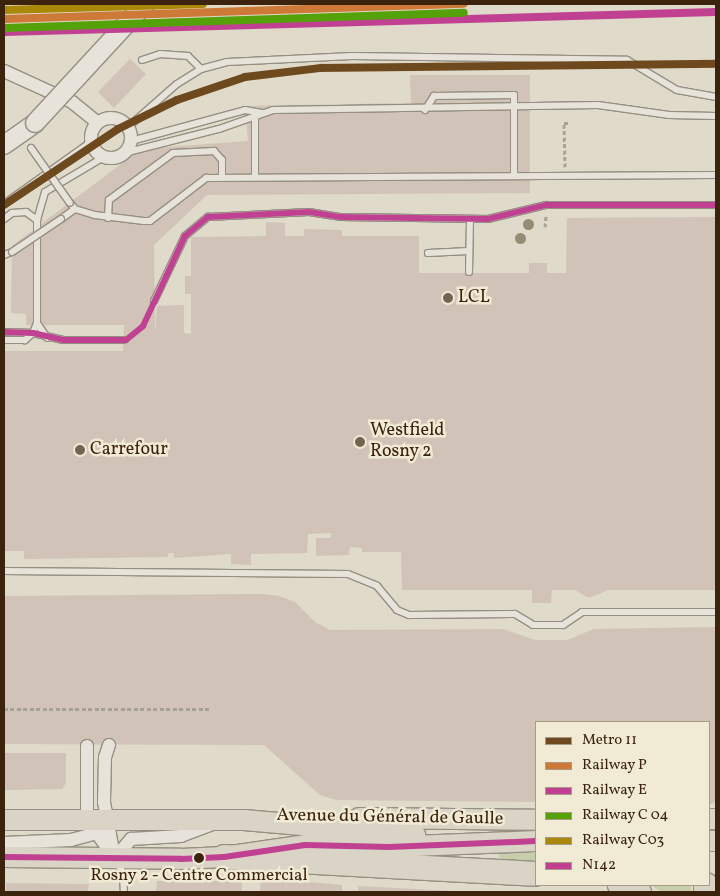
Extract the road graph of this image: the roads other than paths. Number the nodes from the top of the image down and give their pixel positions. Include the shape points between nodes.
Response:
1 (145, 4) edge
2 (142, 60) dead end
3 (201, 68) junction
4 (4, 71) edge
5 (716, 96) edge
6 (255, 113) junction
7 (716, 116) edge
8 (97, 122) junction
9 (128, 127) junction
10 (131, 141) junction
11 (90, 142) junction
12 (4, 144) edge
13 (31, 148) dead end
14 (124, 153) junction
15 (104, 157) junction
16 (716, 175) edge
17 (514, 176) junction
18 (222, 178) junction
19 (255, 178) junction
20 (4, 204) edge
21 (716, 205) edge
22 (74, 209) junction
23 (108, 218) junction
24 (4, 219) edge
25 (470, 219) junction
26 (37, 220) junction
27 (469, 251) junction
28 (428, 253) dead end
29 (4, 255) edge
30 (469, 272) dead end
31 (154, 301) dead end
32 (37, 323) junction
33 (4, 332) edge
34 (33, 333) junction
35 (47, 338) junction
36 (4, 340) edge
37 (123, 340) dead end
38 (4, 571) edge
39 (716, 612) edge
40 (109, 745) dead end
41 (87, 746) dead end
42 (4, 820) edge
43 (235, 820) junction
44 (535, 820) edge
45 (95, 825) junction
46 (474, 841) junction
47 (535, 841) edge
48 (4, 843) edge
49 (224, 856) junction
50 (4, 857) edge
51 (115, 858) junction
52 (535, 874) edge
53 (623, 886) edge
54 (124, 892) edge
55 (639, 892) edge

1 - 12 main road, bridge via 35,123
2 - 3 lane via 160,54 188,56
3 - 5 lane via 227,62 352,56 627,60 677,90
3 - 9 lane via 176,84
4 - 8 street via 72,102
6 - 10 lane via 245,110
6 - 17 lane via 426,110 434,96 514,94
6 - 19 lane
7 - 14 lane via 669,115 598,105 273,110 219,129
8 - 9 street via 110,117
8 - 11 street
9 - 10 street
10 - 14 street
11 - 15 street
11 - 20 lane
13 - 22 lane, bridge
14 - 15 street via 118,157
15 - 26 lane via 45,192
16 - 17 lane
17 - 19 lane
18 - 19 lane
18 - 23 lane via 206,178 150,220
18 - 23 lane via 222,160 214,151 173,153 109,200
21 - 25 lane via 546,205 488,219
22 - 23 lane
22 - 29 lane, bridge
24 - 26 lane via 12,213 26,212
25 - 27 lane
25 - 31 lane via 340,217 309,212 208,217 185,236
26 - 32 lane
27 - 28 lane
27 - 30 lane
32 - 34 lane
32 - 35 lane
33 - 34 lane
34 - 35 lane
34 - 36 lane via 25,340
35 - 37 lane
38 - 39 lane via 348,574 377,586 397,610 408,615 515,614 533,625 563,625 582,612
40 - 45 street
41 - 45 street
42 - 45 main road, Avenue du Général de Gaulle
43 - 44 main road, Avenue du Général de Gaulle via 279,815
43 - 45 main road, Avenue du Général de Gaulle
43 - 46 main road, Avenue du Général de Gaulle
43 - 51 street via 181,836 131,839
45 - 48 street via 71,840
45 - 51 street
45 - 51 street
46 - 47 main road, Avenue du Général de Gaulle
46 - 49 main road, Avenue du Général de Gaulle via 389,847 305,845
49 - 51 main road, Avenue du Général de Gaulle
49 - 52 highway
50 - 51 main road, Avenue du Général de Gaulle
51 - 54 lane via 123,875
53 - 55 highway

